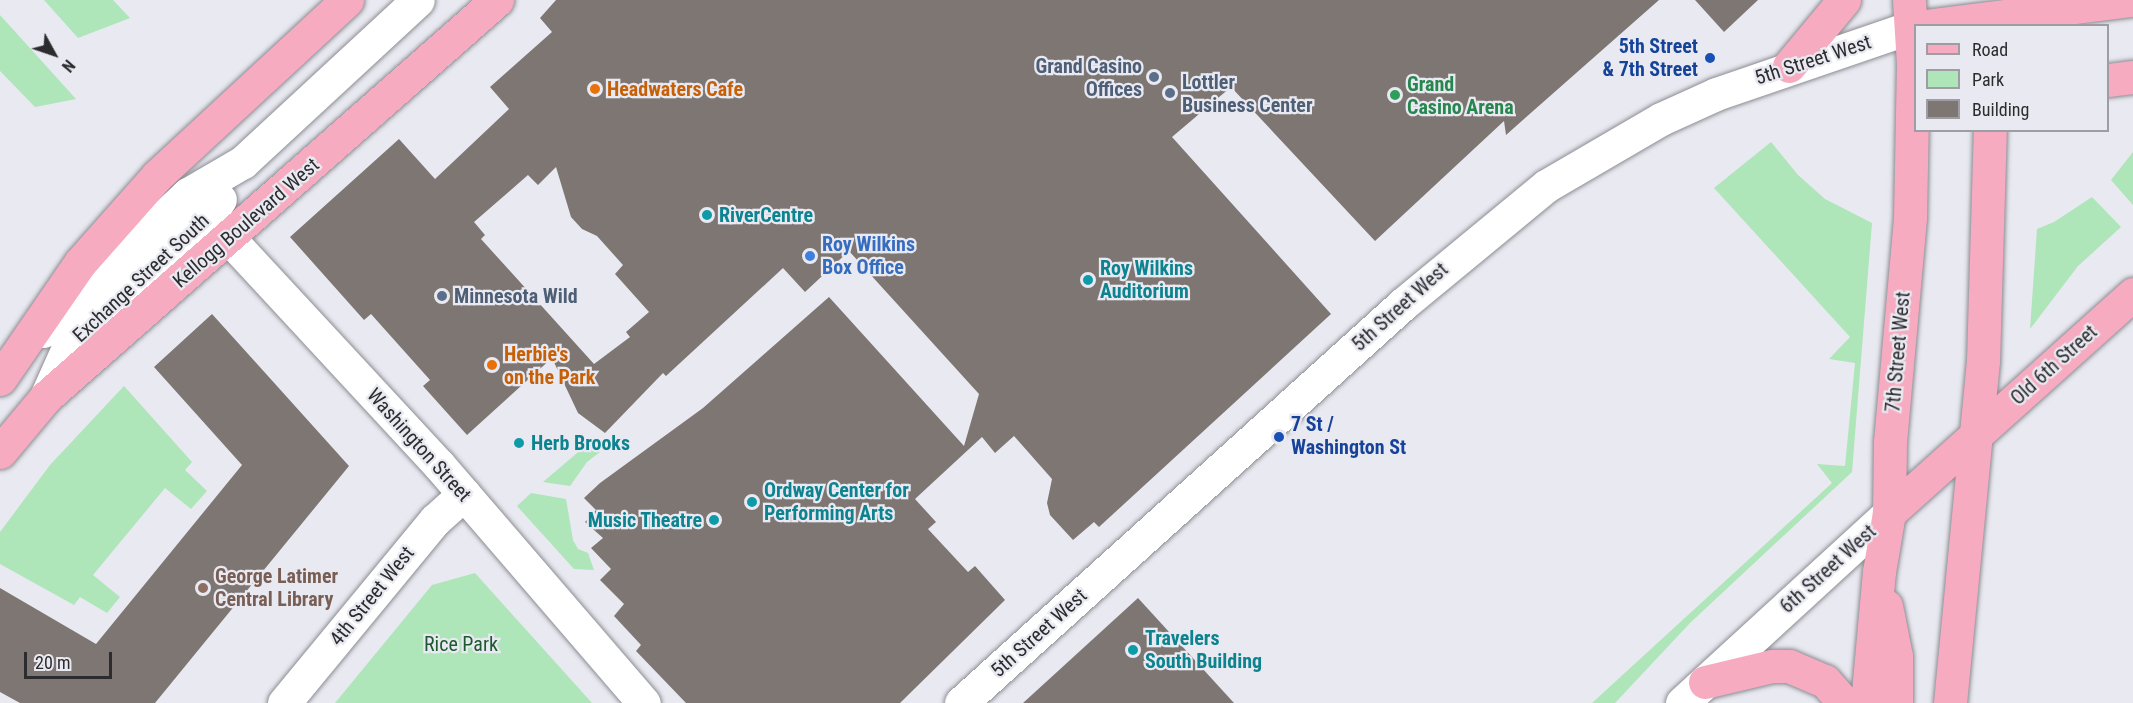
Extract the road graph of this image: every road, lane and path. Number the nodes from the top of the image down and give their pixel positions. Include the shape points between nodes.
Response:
1 (347, 0) edge
2 (418, 0) edge
3 (497, 0) edge
4 (1844, 0) edge
5 (2130, 0) edge
6 (1988, 15) edge
7 (1915, 22) edge
8 (1914, 61) edge
9 (1789, 66) junction
10 (2133, 77) edge
11 (2109, 80) edge
12 (1990, 132) edge
13 (209, 216) junction
14 (2133, 294) edge
15 (6, 370) edge
16 (1975, 436) junction
17 (0, 452) edge
18 (464, 494) junction
19 (1889, 513) junction
20 (1879, 572) junction
21 (1693, 693) edge
22 (285, 703) edge
23 (644, 703) edge
24 (961, 703) edge
25 (1844, 703) edge
26 (1867, 703) edge
27 (1896, 703) edge
28 (1950, 703) edge

1 - 15 main road via 157,176 80,264
2 - 13 street, Exchange Street South via 243,162
3 - 13 main road, Kellogg Boulevard West
4 - 9 main road
5 - 6 main road
6 - 7 main road
7 - 9 street, 5th Street West
8 - 19 main road, 7th Street West via 1910,218 1890,442
9 - 24 street, 5th Street West via 1661,118 1546,186 1500,220
10 - 11 main road
12 - 16 main road via 1983,361
13 - 15 street, Exchange Street South
13 - 17 main road, Kellogg Boulevard West
13 - 18 street, Washington Street
14 - 16 main road, Old 6th Street
16 - 19 main road, 6th Street West
16 - 28 main road
18 - 22 street, 4th Street West via 435,520
18 - 23 street, Washington Street
19 - 20 main road, 7th Street West
19 - 21 street, 6th Street West
20 - 26 main road, 7th Street West
20 - 27 main road via 1896,656
21 - 25 main road via 1772,666 1789,666 1826,681

